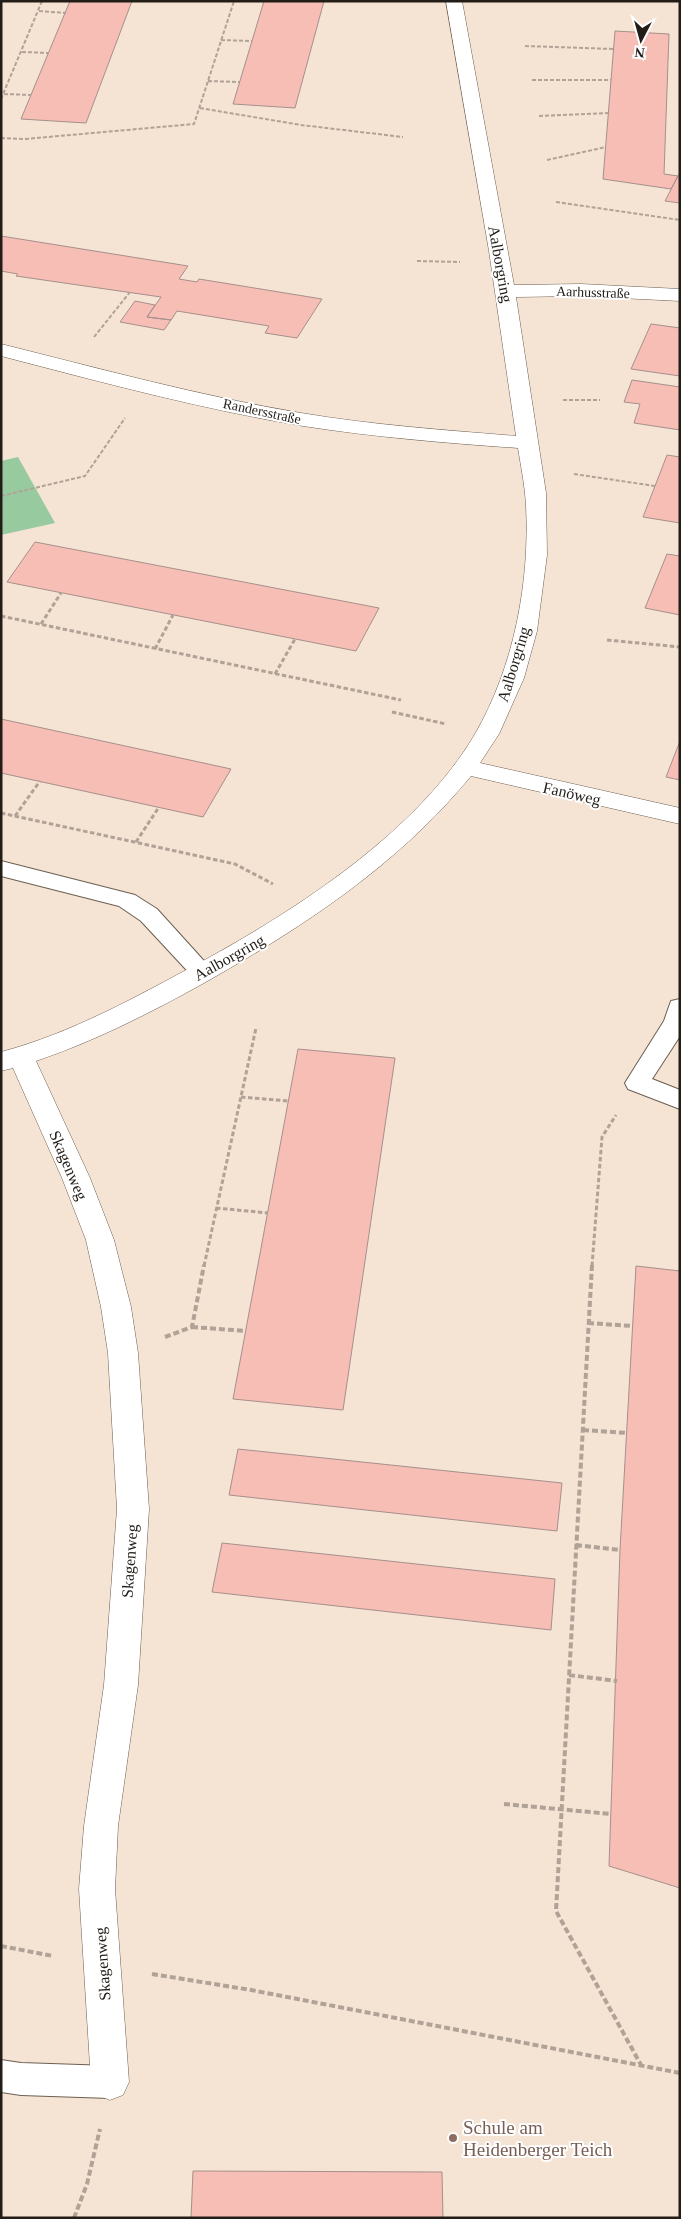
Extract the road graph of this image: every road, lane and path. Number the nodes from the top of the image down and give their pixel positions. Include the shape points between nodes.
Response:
1 (42, 1) edge
2 (234, 1) edge
3 (454, 1) edge
4 (39, 11) junction
5 (66, 12) dead end
6 (221, 40) junction
7 (252, 41) dead end
8 (525, 46) dead end
9 (614, 49) dead end
10 (22, 52) junction
11 (49, 53) dead end
12 (532, 80) dead end
13 (611, 80) dead end
14 (208, 81) junction
15 (239, 82) dead end
16 (4, 94) junction
17 (31, 95) dead end
18 (1, 99) edge
19 (200, 108) junction
20 (608, 113) dead end
21 (539, 116) dead end
22 (403, 137) dead end
23 (1, 138) edge
24 (606, 147) dead end
25 (547, 160) dead end
26 (556, 202) dead end
27 (680, 220) edge
28 (506, 291) junction
29 (130, 292) dead end
30 (680, 295) edge
31 (1, 350) edge
32 (66, 366) junction
33 (148, 386) junction
34 (528, 444) junction
35 (566, 472) dead end
36 (655, 486) dead end
37 (1, 496) edge
38 (61, 593) dead end
39 (173, 615) dead end
40 (1, 616) edge
41 (41, 624) junction
42 (295, 639) dead end
43 (607, 640) dead end
44 (680, 648) edge
45 (155, 649) junction
46 (275, 674) junction
47 (401, 700) dead end
48 (465, 767) junction
49 (40, 781) dead end
50 (159, 807) dead end
51 (1, 814) edge
52 (15, 816) junction
53 (680, 816) edge
54 (136, 842) junction
55 (1, 868) edge
56 (313, 906) junction
57 (202, 972) junction
58 (678, 1018) edge
59 (256, 1028) dead end
60 (11, 1060) edge
61 (638, 1084) junction
62 (241, 1097) junction
63 (680, 1100) edge
64 (288, 1101) dead end
65 (216, 1208) junction
66 (268, 1213) dead end
67 (588, 1323) junction
68 (632, 1326) dead end
69 (192, 1327) junction
70 (246, 1331) dead end
71 (123, 1353) junction
72 (583, 1430) junction
73 (627, 1434) dead end
74 (576, 1545) junction
75 (620, 1550) dead end
76 (569, 1676) junction
77 (617, 1681) dead end
78 (504, 1804) dead end
79 (562, 1809) junction
80 (611, 1814) dead end
81 (1, 1946) edge
82 (103, 1966) junction
83 (641, 2065) junction
84 (680, 2073) edge
85 (1, 2076) edge
86 (110, 2082) junction
87 (74, 2218) edge

1 - 4 path
2 - 6 path
3 - 28 street, Aalborgring
4 - 5 path
4 - 10 path
6 - 7 path
6 - 14 path
8 - 9 path
10 - 11 path
10 - 16 path
12 - 13 path
14 - 15 path
14 - 19 path
16 - 17 path
16 - 18 path
19 - 22 path via 362,134
19 - 23 path via 194,124 26,139
20 - 21 path
24 - 25 path
26 - 27 path
28 - 30 street, Aarhusstraße via 581,290
28 - 34 street, Aalborgring
29 - 32 path
31 - 32 street, Randersstraße
32 - 33 street, Randersstraße
33 - 34 street, Randersstraße via 300,419
33 - 37 path via 85,476
34 - 48 street, Aalborgring via 537,507 530,607 504,700
35 - 36 path
38 - 41 path
39 - 45 path
40 - 41 path
41 - 45 path
42 - 46 path
43 - 44 path
45 - 46 path
46 - 47 path
48 - 53 street, Fanöweg
48 - 56 street, Aalborgring via 398,839
49 - 52 path
50 - 54 path
51 - 52 path
52 - 54 path
54 - 56 path via 235,864
55 - 57 lane via 126,900 148,914
56 - 57 street, Aalborgring via 261,940
57 - 60 street, Aalborgring via 131,1011
58 - 61 lane
59 - 62 path
60 - 71 street, Skagenweg via 72,1170 100,1240
61 - 63 lane
61 - 67 path via 602,1137
62 - 64 path
62 - 65 path
65 - 66 path
65 - 69 path
67 - 68 path
67 - 72 path
69 - 70 path
69 - 71 path
71 - 82 street, Skagenweg via 133,1508 121,1685 100,1835 97,1889
72 - 73 path
72 - 74 path
74 - 75 path
74 - 76 path
76 - 77 path
76 - 79 path
78 - 79 path
79 - 80 path
79 - 83 path via 556,1912
81 - 82 path
82 - 83 path via 251,1990
82 - 86 street, Skagenweg
83 - 84 path
85 - 86 lane
86 - 87 path via 87,2184

